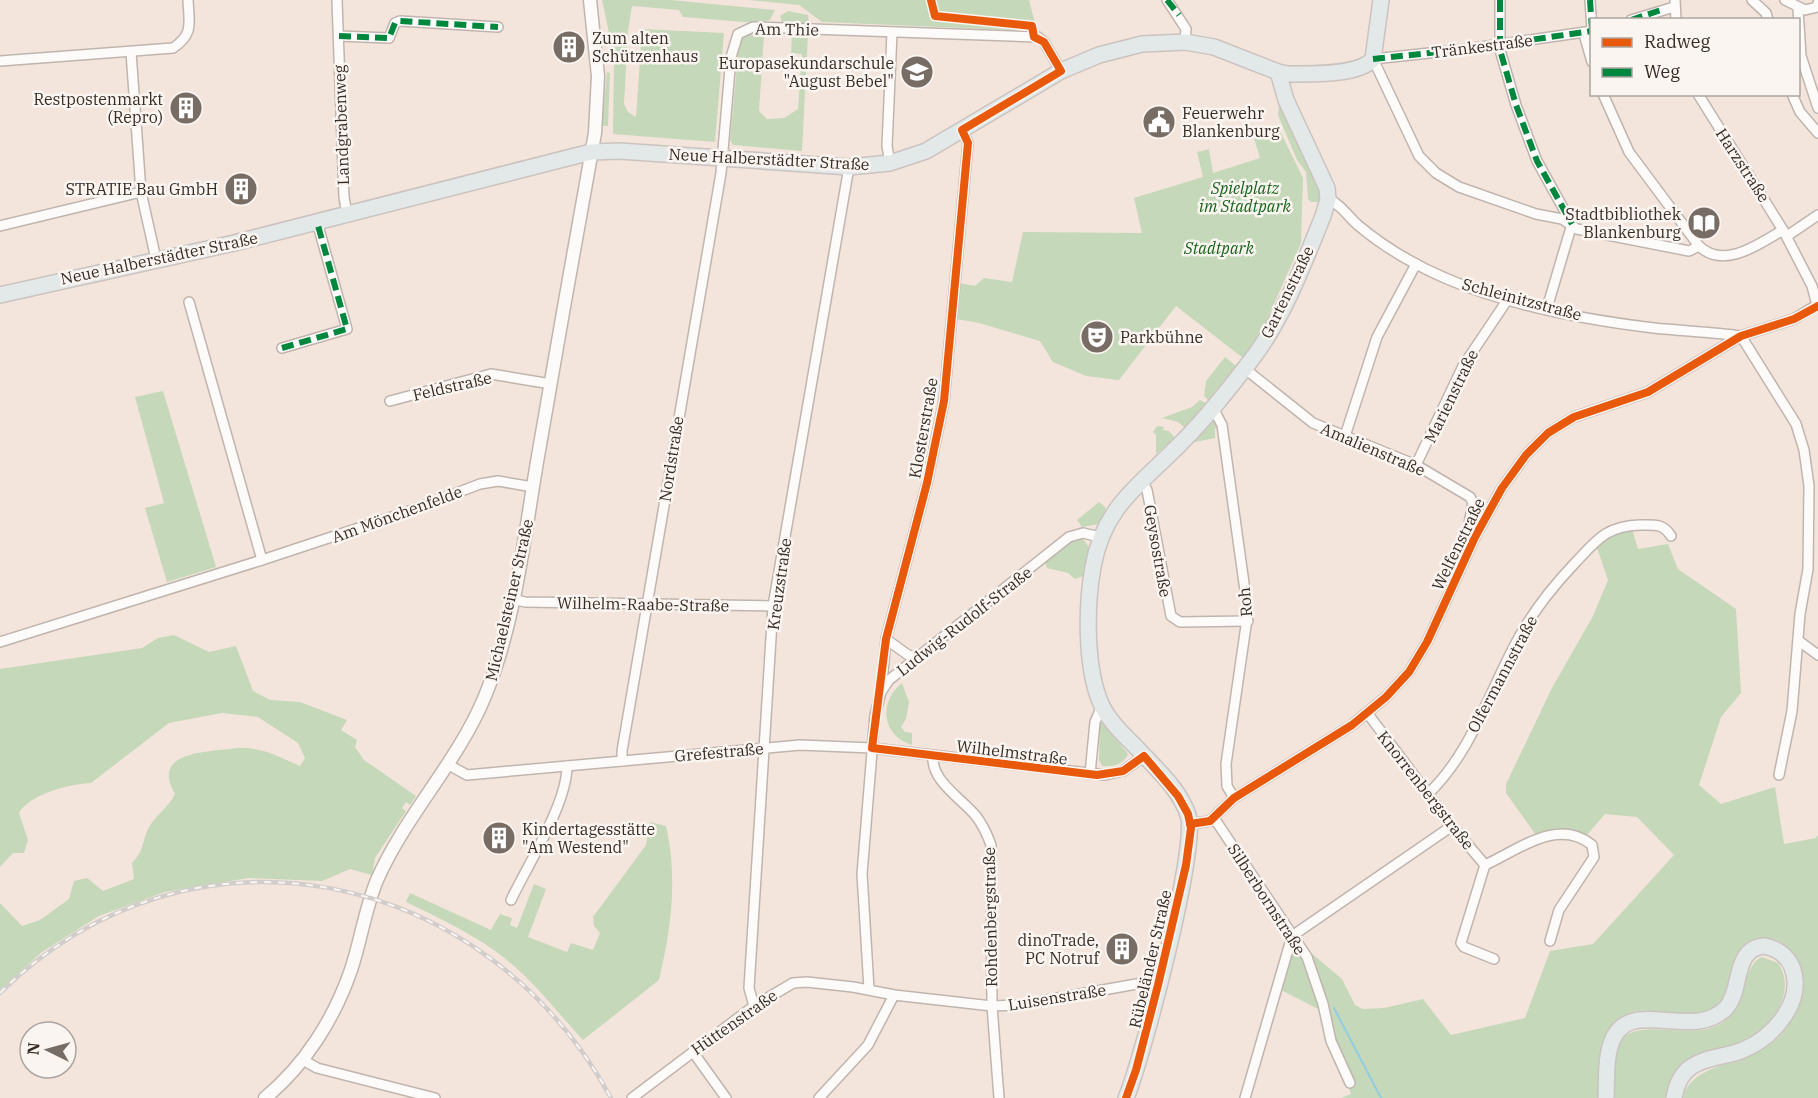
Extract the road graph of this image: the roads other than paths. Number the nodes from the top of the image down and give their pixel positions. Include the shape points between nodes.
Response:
1 (188, 0) edge
2 (337, 0) edge
3 (590, 0) edge
4 (1167, 0) edge
5 (1381, 0) edge
6 (1500, 0) edge
7 (1590, 0) edge
8 (1752, 0) edge
9 (1785, 0) edge
10 (1818, 3) edge
11 (1675, 4) edge
12 (1798, 9) junction
13 (1636, 18) edge
14 (1767, 18) edge
15 (1799, 18) edge
16 (498, 27) dead end
17 (1589, 32) edge
18 (892, 33) junction
19 (339, 36) junction
20 (1800, 40) edge
21 (1185, 42) junction
22 (1499, 45) junction
23 (131, 52) junction
24 (1373, 59) junction
25 (0, 61) edge
26 (1061, 72) junction
27 (1278, 72) junction
28 (1604, 96) edge
29 (1699, 96) edge
30 (1793, 96) edge
31 (1818, 108) edge
32 (962, 130) junction
33 (1818, 133) edge
34 (591, 152) junction
35 (723, 158) junction
36 (890, 163) junction
37 (849, 166) junction
38 (141, 192) junction
39 (1328, 199) junction
40 (347, 214) junction
41 (1818, 215) edge
42 (317, 222) junction
43 (1572, 224) junction
44 (0, 226) edge
45 (1785, 232) junction
46 (1699, 246) junction
47 (156, 260) junction
48 (1416, 264) junction
49 (0, 295) edge
50 (1508, 299) junction
51 (189, 302) dead end
52 (1817, 306) edge
53 (1547, 308) junction
54 (1741, 336) junction
55 (282, 348) dead end
56 (1245, 368) junction
57 (551, 384) junction
58 (390, 401) dead end
59 (1213, 408) junction
60 (1345, 436) junction
61 (1416, 465) junction
62 (1141, 480) junction
63 (533, 487) junction
64 (1671, 536) dead end
65 (1100, 537) junction
66 (1475, 537) junction
67 (262, 560) junction
68 (512, 600) junction
69 (647, 605) junction
70 (774, 606) junction
71 (1248, 621) junction
72 (886, 639) junction
73 (1799, 641) junction
74 (0, 642) edge
75 (1818, 655) edge
76 (916, 657) junction
77 (881, 692) junction
78 (1102, 706) junction
79 (1368, 714) junction
80 (765, 748) junction
81 (872, 748) junction
82 (933, 756) junction
83 (1144, 756) junction
84 (622, 761) junction
85 (447, 764) junction
86 (567, 766) junction
87 (1090, 774) junction
88 (1779, 774) dead end
89 (1428, 794) junction
90 (1234, 798) junction
91 (1214, 818) junction
92 (1190, 824) junction
93 (1452, 826) junction
94 (1485, 865) junction
95 (511, 900) dead end
96 (1292, 936) junction
97 (1550, 940) dead end
98 (1494, 959) dead end
99 (1158, 985) junction
100 (869, 989) junction
101 (894, 996) junction
102 (754, 1006) junction
103 (992, 1006) junction
104 (693, 1052) junction
105 (303, 1060) junction
106 (1350, 1083) dead end
107 (265, 1098) edge
108 (435, 1098) edge
109 (632, 1098) edge
110 (726, 1098) edge
111 (819, 1098) edge
112 (999, 1098) edge
113 (1126, 1098) edge
114 (1245, 1098) edge
115 (1606, 1098) edge
116 (1674, 1098) edge

1 - 23 street via 189,31 183,41 173,48
2 - 19 street, Landgrabenweg
3 - 34 street, Michaelsteiner Straße via 598,94
4 - 21 street via 1186,29
5 - 24 main road
6 - 22 street
7 - 17 street
8 - 14 street
9 - 12 street
10 - 12 street via 1817,7
11 - 13 street
12 - 15 street
16 - 19 street via 400,21 395,23 389,38
17 - 22 street, Tränkestraße
18 - 26 street, Am Thie via 1038,37
18 - 35 street, Am Thie via 744,29 733,46
18 - 36 street via 887,146
19 - 40 street, Landgrabenweg
20 - 31 street via 1801,56
21 - 26 main road, Neue Halberstädter Straße via 1127,47 1100,54
21 - 27 main road, Neue Halberstädter Straße via 1223,50
22 - 24 street, Tränkestraße
22 - 43 street via 1537,161
23 - 25 street
23 - 38 street
24 - 27 main road, Neue Halberstädter Straße via 1369,64 1347,70
24 - 43 street via 1412,144 1436,173 1472,194
26 - 32 main road, Neue Halberstädter Straße
27 - 39 main road via 1286,100 1325,181
28 - 46 street via 1629,152
29 - 45 street, Harzstraße
30 - 33 street via 1800,112
32 - 36 main road, Neue Halberstädter Straße via 916,155
32 - 72 street, Klosterstraße via 968,143 944,401
34 - 35 main road, Neue Halberstädter Straße
34 - 40 main road, Neue Halberstädter Straße
34 - 57 street, Michaelsteiner Straße
35 - 37 main road, Neue Halberstädter Straße
35 - 69 street, Nordstraße
36 - 37 main road, Neue Halberstädter Straße
37 - 70 street, Kreuzstraße
38 - 44 street
38 - 47 street
39 - 48 street, Schleinitzstraße via 1359,226
39 - 56 main road, Gartenstraße via 1279,315
40 - 42 main road, Neue Halberstädter Straße
41 - 45 street
42 - 47 main road, Neue Halberstädter Straße
42 - 55 street via 347,329
43 - 46 street via 1582,230 1689,251
43 - 53 street
45 - 46 street via 1733,254 1708,255
45 - 52 street, Harzstraße via 1812,286
47 - 49 main road, Neue Halberstädter Straße
48 - 50 street, Schleinitzstraße
48 - 60 street via 1377,337
50 - 53 street, Schleinitzstraße
50 - 61 street, Marienstraße via 1463,366
51 - 67 street
52 - 54 street, Welfenstraße via 1794,320
53 - 54 street, Schleinitzstraße via 1651,328
54 - 66 street, Welfenstraße via 1648,392 1574,417 1548,433 1513,472
54 - 73 street via 1791,415 1804,450 1809,486 1809,542
56 - 59 main road, Gartenstraße
56 - 60 street, Amalienstraße via 1302,416
57 - 58 street, Feldstraße via 491,374
57 - 63 street, Michaelsteiner Straße
59 - 62 main road, Gartenstraße
59 - 71 street, Roh via 1222,425
60 - 61 street, Amalienstraße
61 - 66 street, Amalienstraße via 1470,497 1473,503 1468,529
62 - 65 main road, Gartenstraße via 1113,511
62 - 71 street, Geysostraße via 1147,490 1171,616 1180,622
63 - 67 street, Am Mönchenfelde via 489,481
63 - 68 street, Michaelsteiner Straße
64 - 89 street, Olfermannstraße via 1657,524 1626,526 1599,538 1522,631 1477,726 1441,782
65 - 76 street, Ludwig-Rudolf-Straße via 1083,533 1069,537
65 - 78 main road, Gartenstraße via 1091,578 1089,626 1095,682
66 - 79 street, Welfenstraße via 1409,672
67 - 74 street, Am Mönchenfelde
68 - 69 street, Wilhelm-Raabe-Straße
68 - 85 street, Michaelsteiner Straße via 495,671 475,719
69 - 70 street, Wilhelm-Raabe-Straße
69 - 84 street, Nordstraße
70 - 80 street, Kreuzstraße
71 - 90 street, Roh via 1226,764 1227,786
72 - 76 street
72 - 77 street, Klosterstraße
73 - 75 street
73 - 88 street via 1792,711
76 - 77 street, Ludwig-Rudolf-Straße
77 - 81 street, Ludwig-Rudolf-Straße
78 - 83 main road
78 - 87 street via 1096,716
79 - 89 street, Knorrenbergstraße
79 - 90 street, Welfenstraße
80 - 81 street, Grefestraße
80 - 84 street, Grefestraße
80 - 102 street, Kreuzstraße via 749,988
81 - 82 street, Wilhelmstraße
81 - 100 street, Ludwig-Rudolf-Straße via 862,874
82 - 87 street, Wilhelmstraße
82 - 103 street, Rohdenbergstraße via 936,774 975,815 991,845
83 - 87 street, Wilhelmstraße via 1123,771 1105,776
83 - 92 main road via 1179,796
84 - 86 street, Grefestraße
85 - 86 street, Grefestraße via 467,774
85 - 105 street, Michaelsteiner Straße via 389,855 368,904 342,992
86 - 95 street via 560,800
89 - 93 street, Knorrenbergstraße
90 - 91 street, Welfenstraße
91 - 92 street
91 - 96 street, Silberbornstraße
92 - 99 main road, Rübeländer Straße via 1186,865
93 - 94 street, Knorrenbergstraße
93 - 96 street
94 - 97 street, Knorrenbergstraße via 1536,839 1551,836 1570,833 1592,845 1594,857 1559,910
94 - 98 street, Knorrenbergstraße via 1461,943
96 - 106 street, Silberbornstraße via 1310,966 1331,1041
96 - 114 street
99 - 103 street, Luisenstraße via 1142,983 1019,1005
99 - 113 main road, Rübeländer Straße
100 - 101 street, Hüttenstraße
100 - 102 street, Hüttenstraße via 794,983
101 - 103 street, Hüttenstraße
101 - 111 street via 868,1045
102 - 104 street, Hüttenstraße
103 - 112 street, Rohdenbergstraße
104 - 109 street, Hüttenstraße
104 - 110 street
105 - 107 street, Michaelsteiner Straße
105 - 108 street via 317,1068
115 - 116 main road via 1609,1049 1624,1026 1641,1019 1686,1023 1715,1018 1731,1002 1748,952 1764,946 1780,952 1791,965 1794,980 1792,1000 1782,1019 1753,1045 1692,1066 1679,1082

